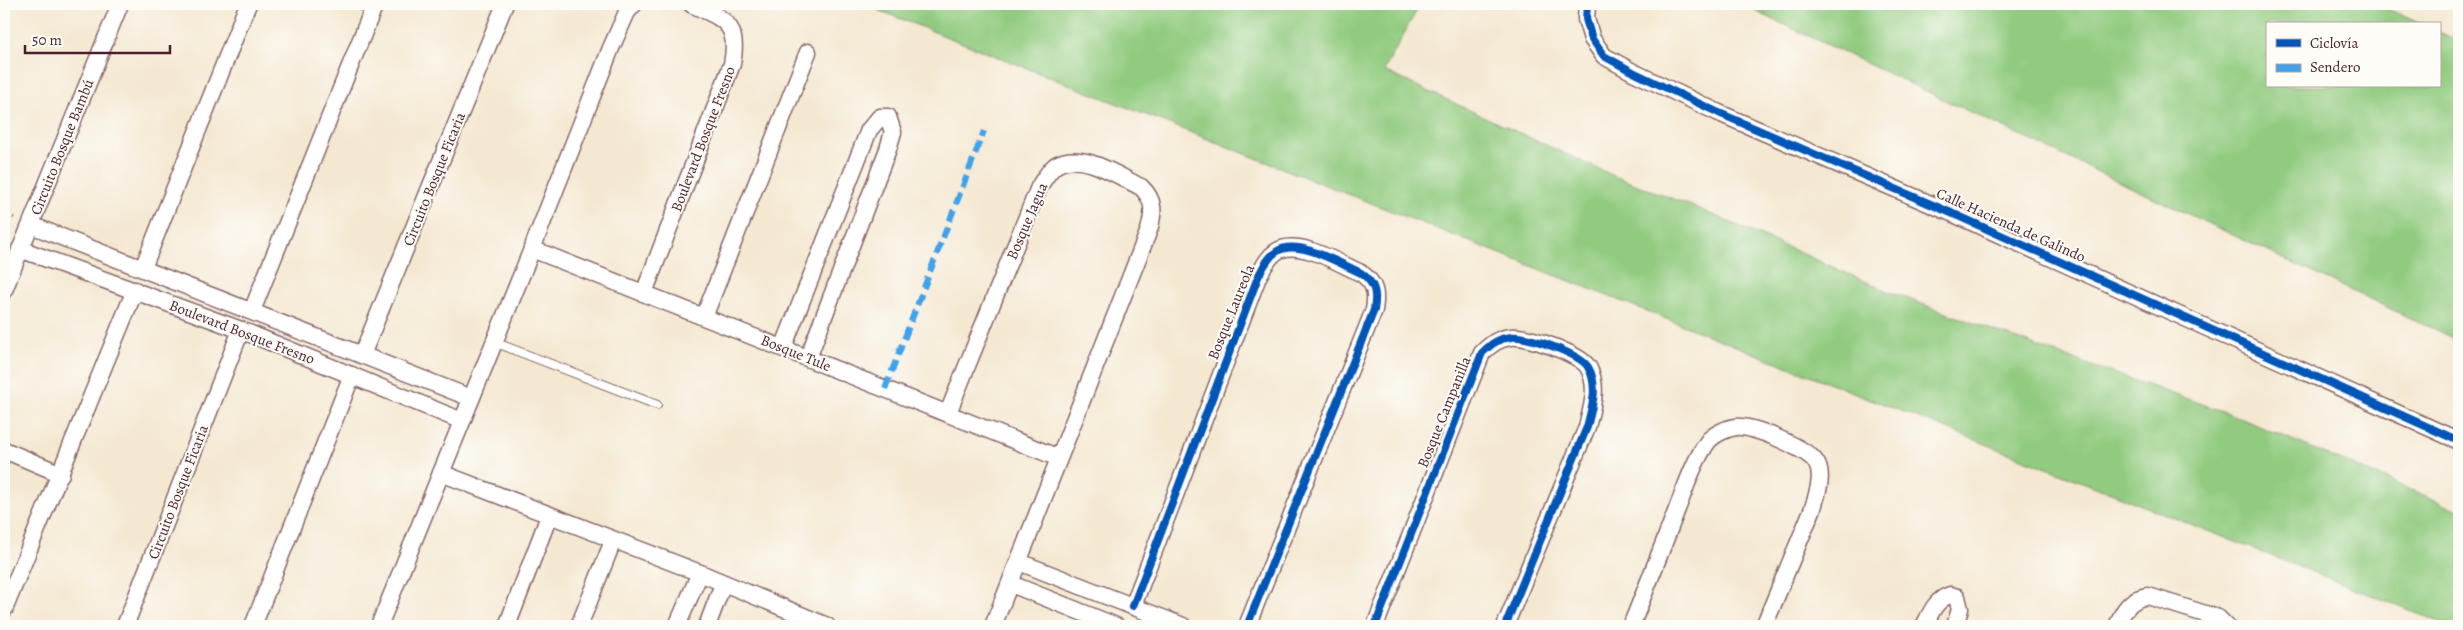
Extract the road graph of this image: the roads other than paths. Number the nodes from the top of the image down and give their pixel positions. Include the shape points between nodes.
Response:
1 (120, 4) edge
2 (248, 4) edge
3 (375, 4) edge
4 (505, 4) edge
5 (634, 4) edge
6 (690, 4) edge
7 (1588, 4) edge
8 (808, 52) dead end
9 (31, 225) junction
10 (20, 249) junction
11 (532, 249) junction
12 (143, 268) junction
13 (4, 290) edge
14 (135, 290) junction
15 (644, 293) junction
16 (252, 311) junction
17 (704, 317) junction
18 (241, 330) junction
19 (494, 342) junction
20 (783, 348) junction
21 (362, 355) junction
22 (808, 358) junction
23 (352, 375) junction
24 (471, 398) junction
25 (658, 405) dead end
26 (948, 414) junction
27 (462, 421) junction
28 (2459, 441) edge
29 (4, 450) edge
30 (1059, 458) junction
31 (442, 473) junction
32 (61, 474) junction
33 (549, 516) junction
34 (613, 541) junction
35 (1019, 562) junction
36 (700, 573) junction
37 (723, 584) junction
38 (1011, 584) junction
39 (1133, 606) junction
40 (4, 610) edge
41 (794, 620) edge
42 (125, 626) edge
43 (253, 626) edge
44 (379, 626) edge
45 (507, 626) edge
46 (579, 626) edge
47 (677, 626) edge
48 (707, 626) edge
49 (827, 626) edge
50 (993, 626) edge
51 (1116, 626) edge
52 (1183, 626) edge
53 (1248, 626) edge
54 (1375, 626) edge
55 (1505, 626) edge
56 (1631, 626) edge
57 (1764, 626) edge
58 (1924, 626) edge
59 (1955, 626) edge
60 (2117, 626) edge
61 (2226, 626) edge

1 - 9 street, Circuito Bosque Bambú
2 - 12 street
3 - 16 street
4 - 21 street, Circuito Bosque Ficaria
5 - 11 street via 611,48
6 - 15 street, Boulevard Bosque Fresno via 728,24 735,40 735,51
7 - 28 street, Calle Hacienda de Galindo via 1586,19 1592,40 1604,56 1633,72
8 - 17 street
9 - 10 street, Circuito Bosque Bambú
9 - 12 street, Boulevard Bosque Fresno
10 - 13 street, Circuito Bosque Bambú
10 - 14 street, Boulevard Bosque Fresno
11 - 15 street, Bosque Tule
11 - 19 street
12 - 16 street, Boulevard Bosque Fresno
14 - 18 street, Boulevard Bosque Fresno
14 - 32 street
15 - 17 street, Bosque Tule
16 - 21 street, Boulevard Bosque Fresno
17 - 20 street, Bosque Tule
18 - 23 street, Boulevard Bosque Fresno
18 - 42 street, Circuito Bosque Ficaria
19 - 24 street
19 - 25 lane
20 - 22 street, Bosque Tule
20 - 22 street via 869,130 880,117 888,117 892,132 888,149
21 - 24 street, Boulevard Bosque Fresno
22 - 26 street, Bosque Tule
23 - 27 street, Boulevard Bosque Fresno
23 - 43 street
24 - 27 street
26 - 30 street, Bosque Tule
26 - 30 street, Bosque Jagua via 1040,187 1055,166 1065,161 1089,163 1141,187 1147,192 1153,210 1149,230
27 - 31 street
29 - 32 street
30 - 35 street
31 - 33 street
31 - 44 street
32 - 40 street
33 - 34 street
33 - 45 street
34 - 36 street
34 - 46 street
35 - 38 street
35 - 39 street
36 - 37 street
36 - 47 street
37 - 41 street
37 - 48 street
38 - 50 street
38 - 51 street
39 - 52 street
39 - 53 street, Bosque Laureola via 1258,277 1277,250 1299,247 1360,273 1372,284 1376,298
41 - 49 street
54 - 55 street, Bosque Campanilla via 1482,353 1492,343 1524,336 1579,358 1592,377 1594,402
56 - 57 street via 1692,472 1710,439 1737,427 1751,428 1802,450 1816,461 1819,475 1813,508
58 - 59 street via 1941,598 1950,595 1957,597 1960,609
60 - 61 street via 2131,602 2148,596 2218,618

